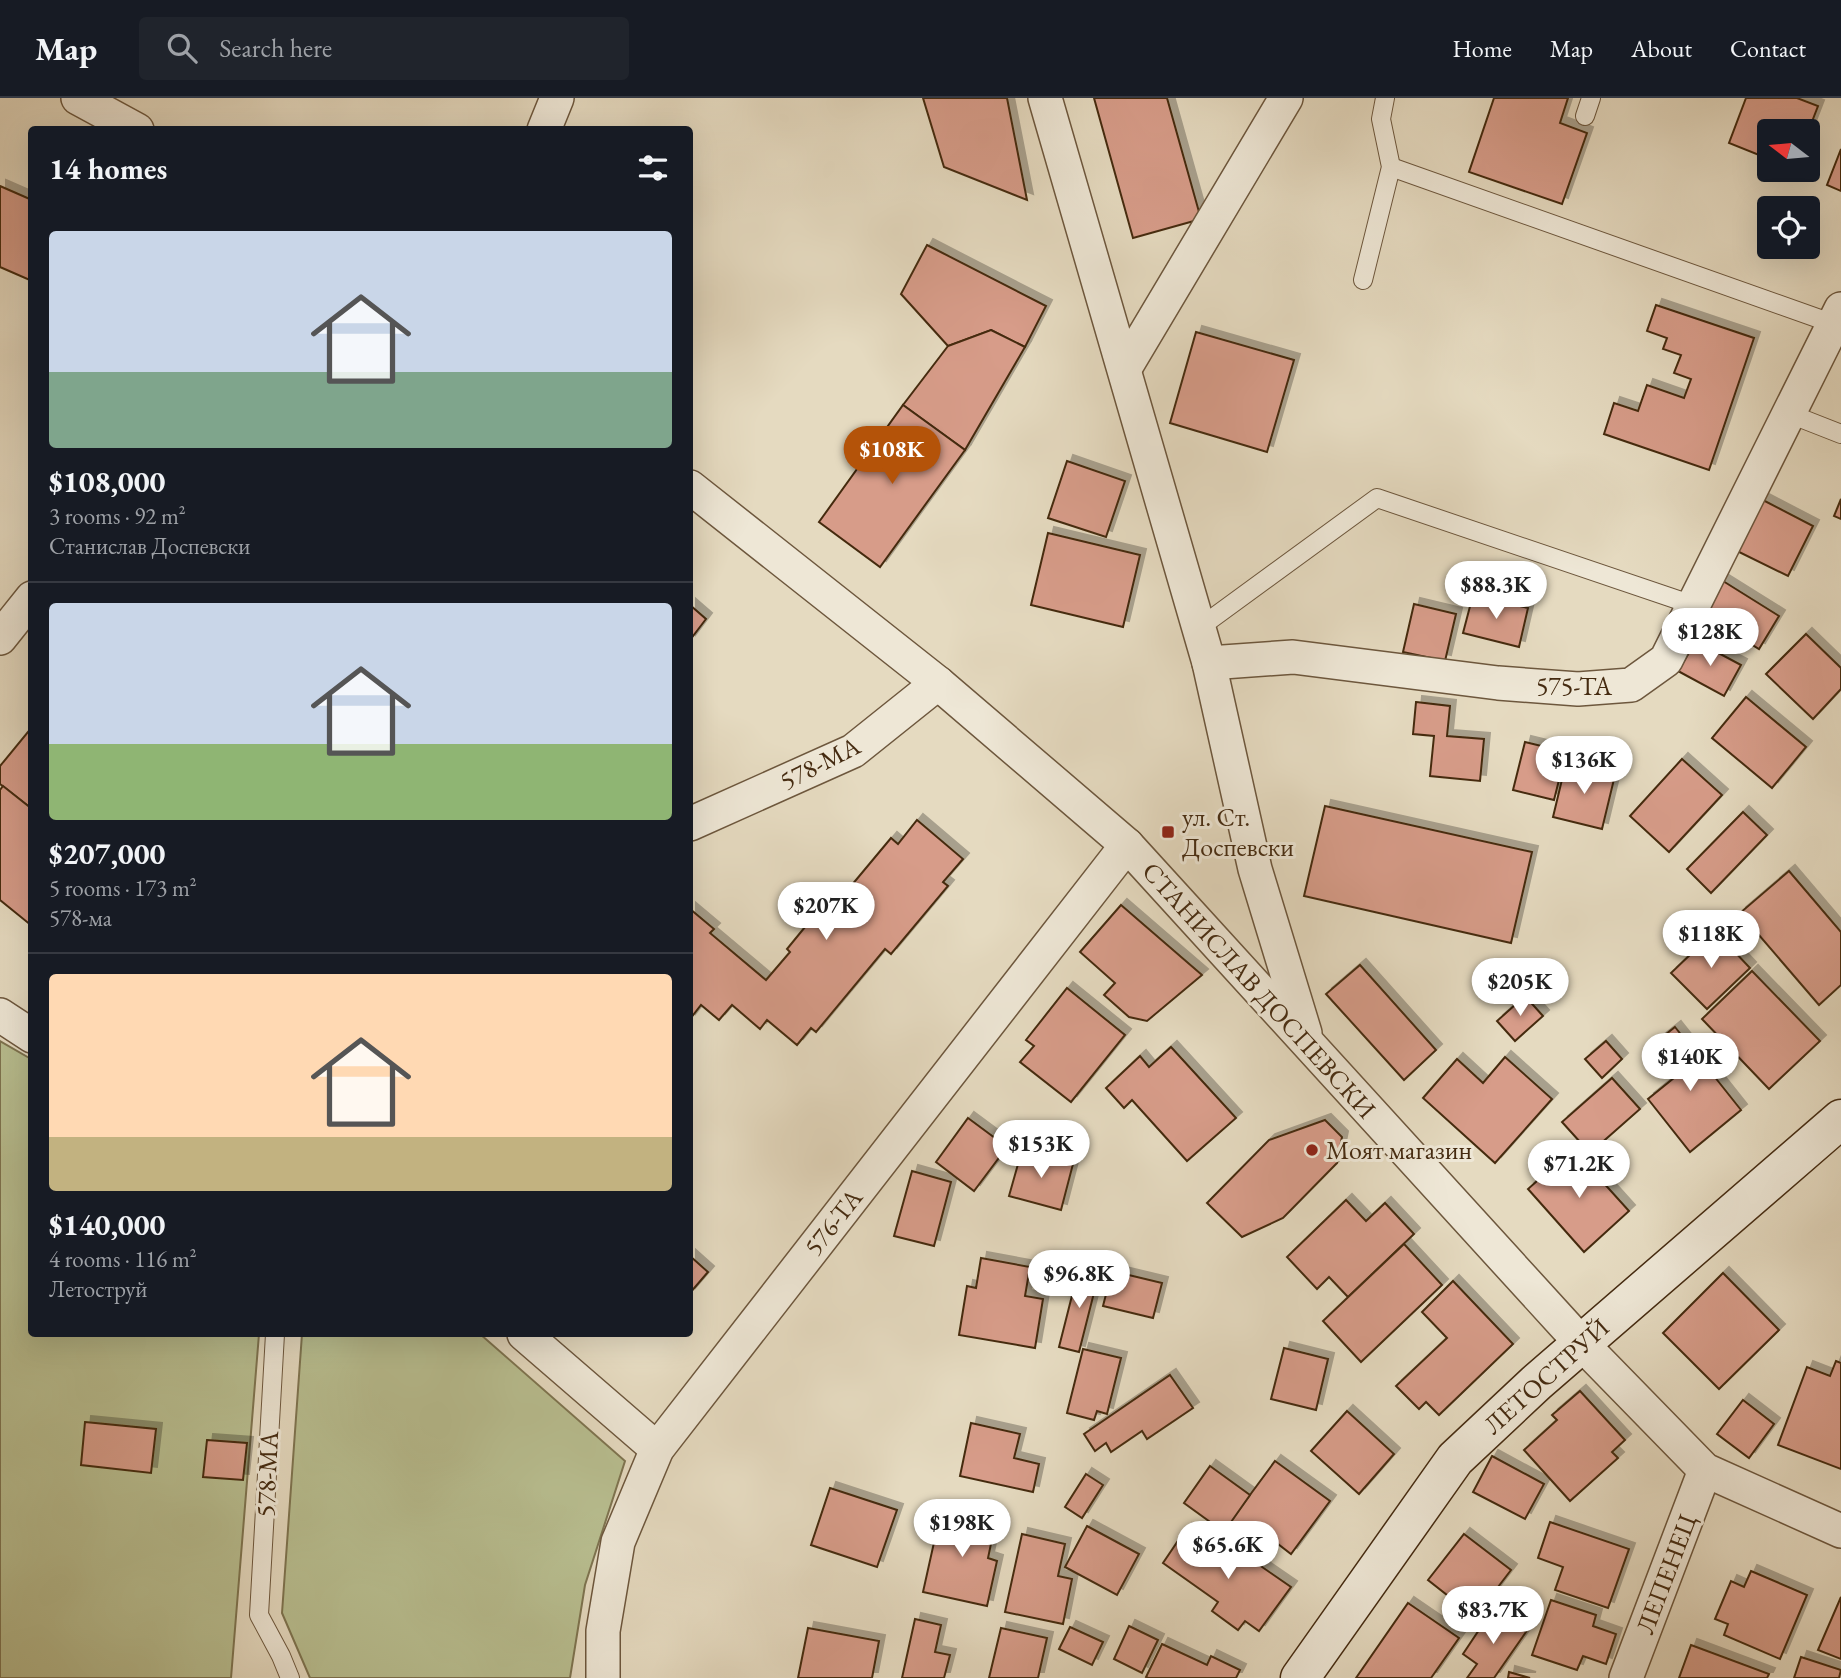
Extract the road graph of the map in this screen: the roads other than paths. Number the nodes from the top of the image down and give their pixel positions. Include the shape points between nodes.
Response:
1 (78, 98) edge
2 (557, 98) edge
3 (1045, 98) edge
4 (1286, 98) edge
5 (1385, 98) edge
6 (1591, 98) edge
7 (1585, 116) dead end
8 (130, 126) edge
9 (546, 126) edge
10 (1391, 167) junction
11 (1363, 280) dead end
12 (1838, 317) edge
13 (1125, 368) junction
14 (1790, 414) junction
15 (1841, 434) edge
16 (693, 489) edge
17 (28, 603) edge
18 (1693, 606) junction
19 (1199, 628) junction
20 (0, 639) edge
21 (1209, 663) junction
22 (939, 683) junction
23 (693, 823) edge
24 (1127, 845) junction
25 (0, 1015) edge
26 (28, 1033) edge
27 (1307, 1042) junction
28 (1841, 1119) edge
29 (275, 1337) edge
30 (527, 1337) edge
31 (1582, 1344) junction
32 (657, 1449) junction
33 (1705, 1470) junction
34 (1841, 1531) edge
35 (290, 1678) edge
36 (603, 1678) edge
37 (1300, 1678) edge
38 (1626, 1678) edge

1 - 8 street
2 - 9 street
3 - 13 street
4 - 13 street
5 - 10 lane via 1381,119
6 - 7 lane
10 - 11 lane
10 - 12 lane
12 - 14 street, 575-ТА
13 - 19 street
14 - 15 lane
14 - 18 street, 575-ТА
16 - 22 street, СТАНИСЛАВ ДОСПЕВСКИ
17 - 20 street
18 - 19 lane via 1377,498
18 - 21 street, 575-ТА via 1666,660 1631,685 1578,689 1498,683 1293,657
19 - 21 street
21 - 27 street via 1255,869
22 - 23 street, 578-МА via 853,751
22 - 24 street, СТАНИСЛАВ ДОСПЕВСКИ
24 - 27 street, СТАНИСЛАВ ДОСПЕВСКИ
24 - 32 street, 576-ТА
25 - 26 street
27 - 31 street, СТАНИСЛАВ ДОСПЕВСКИ
28 - 31 street, ЛЕТОСТРУЙ
29 - 35 lane, 578-МА via 259,1615
30 - 32 street
31 - 33 street, СТАНИСЛАВ ДОСПЕВСКИ
31 - 37 street, ЛЕТОСТРУЙ via 1455,1459
32 - 36 street, 576-ТА via 618,1542 603,1631
33 - 34 street, СТАНИСЛАВ ДОСПЕВСКИ
33 - 38 street, ЛЕПЕНЕЦ

